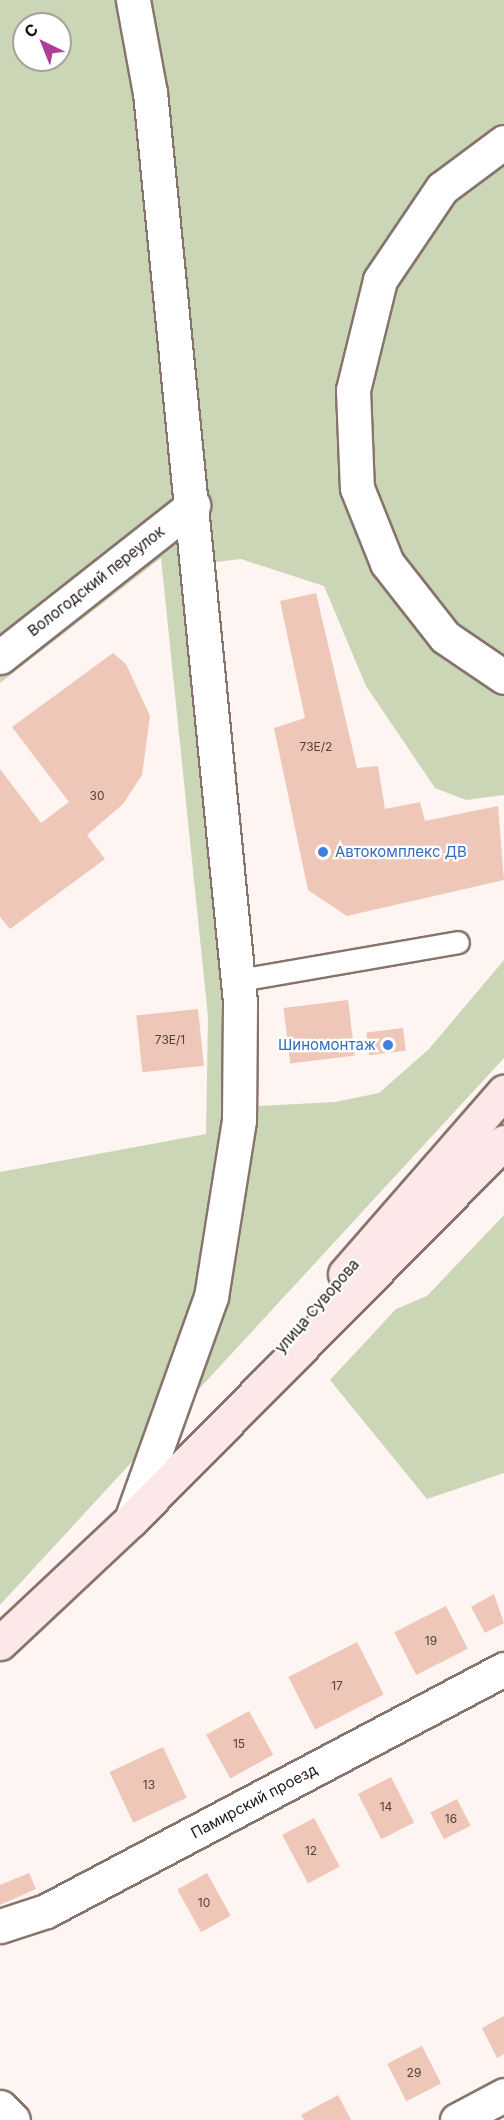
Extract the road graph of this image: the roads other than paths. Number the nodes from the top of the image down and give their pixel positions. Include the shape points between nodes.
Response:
1 (133, 0) edge
2 (504, 142) edge
3 (193, 505) junction
4 (0, 657) edge
5 (504, 677) edge
6 (458, 942) dead end
7 (239, 980) junction
8 (504, 1092) edge
9 (504, 1142) edge
10 (131, 1520) junction
11 (0, 1643) edge
12 (504, 1670) edge
13 (0, 1926) edge
14 (504, 2095) edge
15 (0, 2107) edge
16 (13, 2120) edge
17 (457, 2120) edge

1 - 3 street via 150,93
2 - 5 street via 442,188 380,280 353,390 357,488 387,563 445,637
3 - 4 street, Вологодский переулок
3 - 7 street
6 - 7 lane
7 - 10 street via 239,1120 211,1297
8 - 10 main road, улица Суворова
9 - 10 main road, улица Суворова
10 - 11 main road, улица Суворова
12 - 13 street, Памирский проезд via 46,1911
14 - 17 street
15 - 16 street

